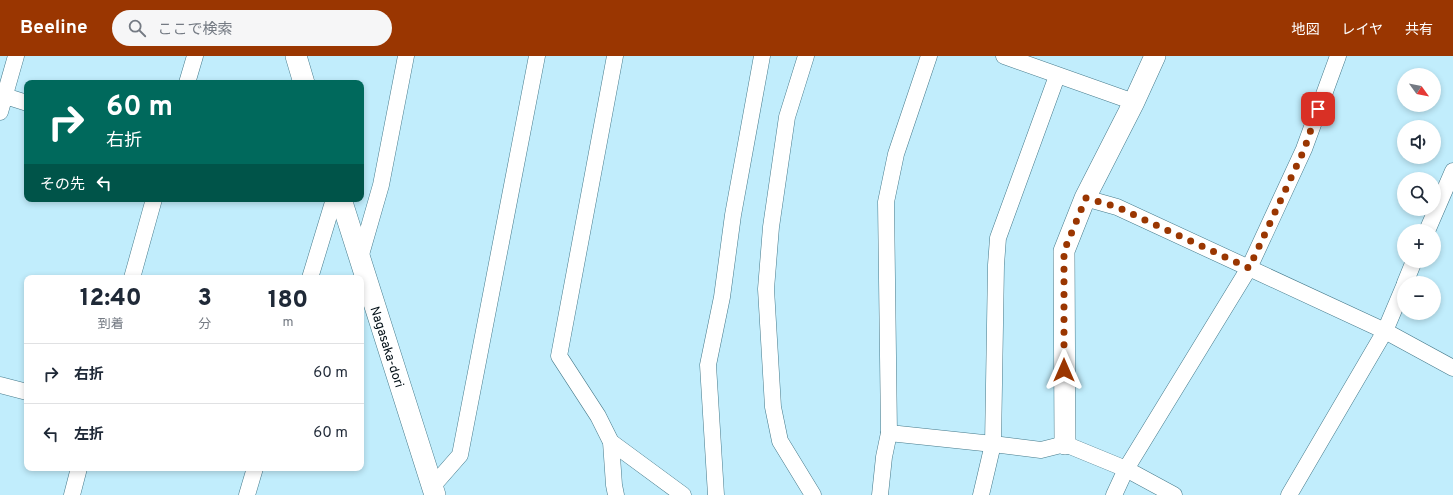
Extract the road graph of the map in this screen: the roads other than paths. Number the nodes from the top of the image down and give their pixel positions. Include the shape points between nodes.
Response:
1 (16, 56) edge
2 (195, 56) edge
3 (296, 56) edge
4 (406, 56) edge
5 (537, 56) edge
6 (615, 56) edge
7 (762, 56) edge
8 (806, 56) edge
9 (929, 56) edge
10 (1004, 56) edge
11 (1156, 56) edge
12 (1338, 56) edge
13 (1057, 76) junction
14 (188, 80) edge
15 (303, 80) edge
16 (5, 96) junction
17 (24, 102) edge
18 (1134, 102) junction
19 (0, 112) edge
20 (1453, 171) edge
21 (1086, 198) junction
22 (153, 202) edge
23 (333, 202) edge
24 (342, 202) edge
25 (1430, 224) edge
26 (360, 258) junction
27 (1249, 268) junction
28 (133, 275) edge
29 (311, 275) edge
30 (1397, 302) edge
31 (1384, 331) junction
32 (1453, 368) edge
33 (0, 385) edge
34 (24, 391) edge
35 (889, 434) junction
36 (611, 442) junction
37 (993, 444) junction
38 (1065, 444) junction
39 (1126, 469) junction
40 (79, 471) edge
41 (254, 471) edge
42 (434, 491) edge
43 (72, 495) edge
44 (247, 495) edge
45 (616, 495) edge
46 (683, 495) edge
47 (716, 495) edge
48 (813, 495) edge
49 (880, 495) edge
50 (981, 495) edge
51 (1114, 495) edge
52 (1174, 495) edge
53 (1289, 495) edge

1 - 16 street
2 - 14 street
3 - 15 street
4 - 26 street via 381,185
5 - 42 street via 460,455
6 - 36 street via 559,356 598,416
7 - 47 street via 733,215 722,297 708,365
8 - 48 street via 787,117 771,227 766,289 773,407 780,441
9 - 35 street via 896,154 886,202
10 - 13 street
11 - 18 street
12 - 27 street via 1304,150
13 - 18 street
13 - 37 street via 998,238
16 - 17 street
16 - 19 street
18 - 21 street
20 - 25 street
21 - 27 street via 1117,207
21 - 38 street via 1064,251
22 - 28 street
23 - 29 street
24 - 26 street, Nagasaka-dori
26 - 42 street, Nagasaka-dori
27 - 31 street
27 - 39 street
30 - 31 street
31 - 32 street
31 - 53 street
33 - 34 street
35 - 37 street
35 - 49 street
36 - 45 street
36 - 46 street
37 - 38 street via 1041,450
37 - 50 street
38 - 39 street
39 - 51 street
39 - 52 street
40 - 43 street
41 - 44 street

